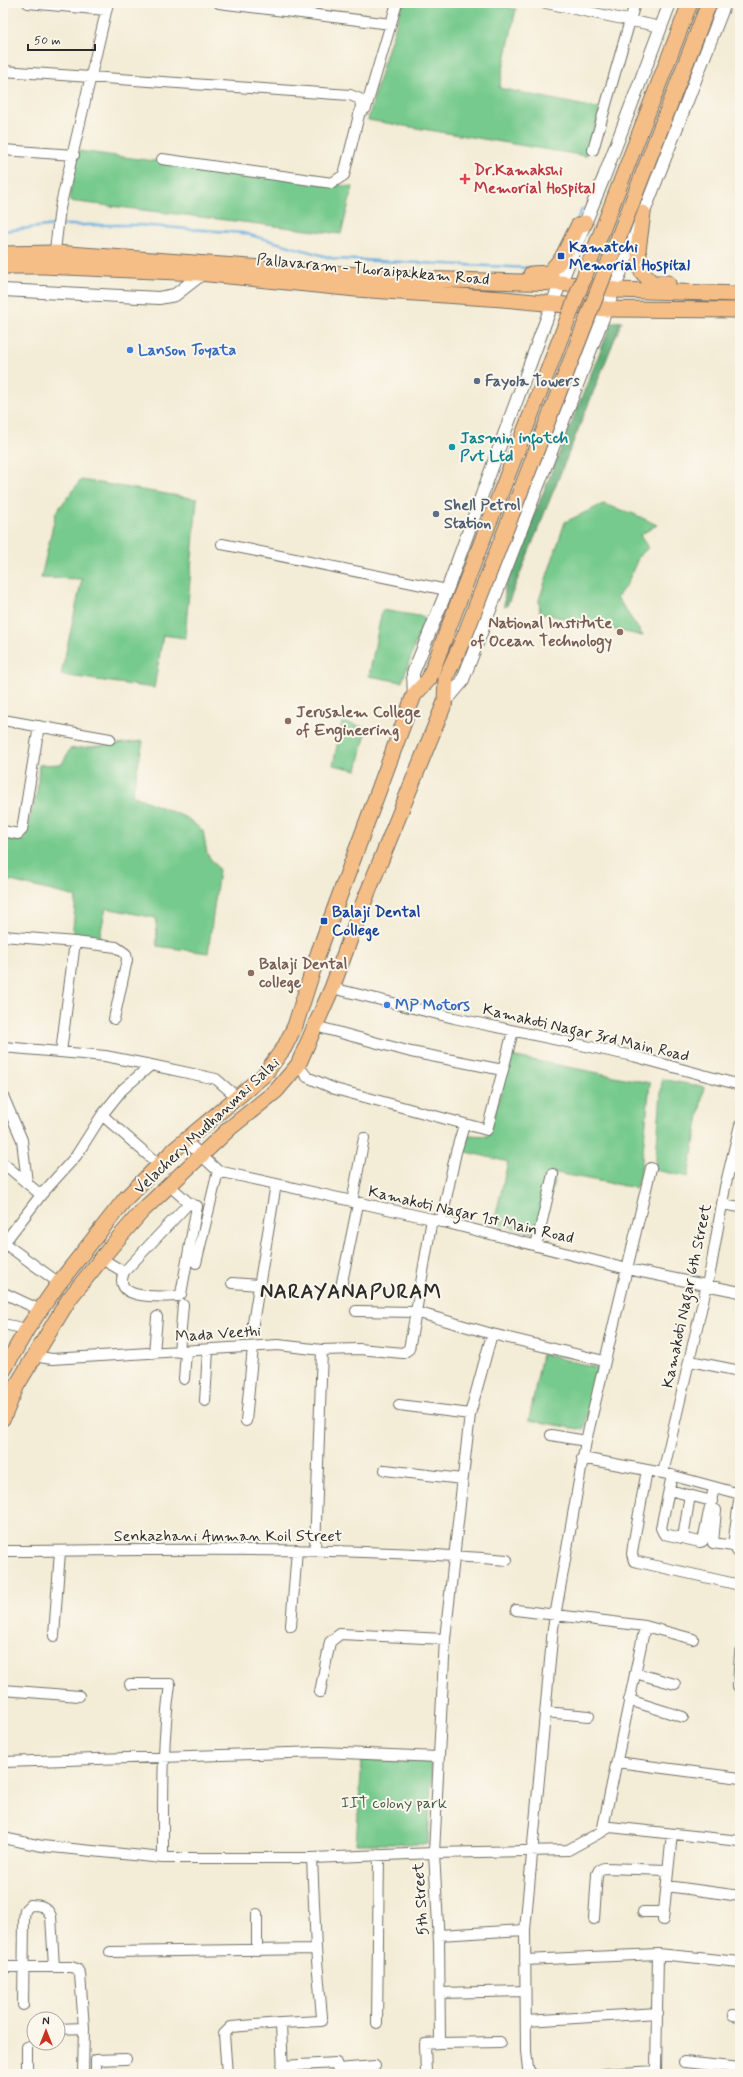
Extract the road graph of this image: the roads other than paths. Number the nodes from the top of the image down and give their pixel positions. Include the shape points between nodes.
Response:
1 (28, 3) edge
2 (219, 3) edge
3 (397, 3) edge
4 (546, 3) edge
5 (635, 3) edge
6 (670, 3) edge
7 (690, 3) edge
8 (709, 3) edge
9 (725, 3) edge
10 (107, 7) edge
11 (631, 20) junction
12 (391, 24) junction
13 (661, 27) junction
14 (3, 71) edge
15 (91, 78) junction
16 (360, 112) junction
17 (3, 150) edge
18 (593, 150) dead end
19 (74, 155) junction
20 (162, 159) dead end
21 (643, 213) junction
22 (585, 223) junction
23 (3, 254) edge
24 (54, 259) junction
25 (3, 266) edge
26 (202, 274) junction
27 (438, 280) junction
28 (560, 283) junction
29 (708, 289) junction
30 (3, 290) edge
31 (616, 290) junction
32 (739, 290) edge
33 (552, 304) junction
34 (607, 309) junction
35 (739, 310) edge
36 (222, 544) dead end
37 (447, 590) junction
38 (414, 696) junction
39 (445, 702) junction
40 (3, 720) edge
41 (38, 726) junction
42 (110, 739) dead end
43 (3, 831) edge
44 (3, 936) edge
45 (75, 942) junction
46 (315, 966) junction
47 (334, 981) junction
48 (114, 1019) dead end
49 (315, 1026) junction
50 (513, 1031) junction
51 (3, 1047) edge
52 (61, 1052) junction
53 (151, 1064) junction
54 (298, 1065) junction
55 (503, 1070) junction
56 (740, 1085) edge
57 (3, 1096) edge
58 (237, 1097) junction
59 (102, 1115) junction
60 (464, 1125) junction
61 (740, 1125) edge
62 (364, 1138) dead end
63 (186, 1141) junction
64 (200, 1155) junction
65 (3, 1163) edge
66 (158, 1164) junction
67 (651, 1168) dead end
68 (218, 1171) junction
69 (553, 1174) dead end
70 (27, 1183) junction
71 (276, 1184) junction
72 (169, 1185) junction
73 (41, 1195) junction
74 (355, 1203) junction
75 (193, 1204) junction
76 (722, 1204) junction
77 (740, 1207) edge
78 (209, 1208) junction
79 (437, 1220) junction
80 (536, 1246) junction
81 (102, 1259) junction
82 (196, 1263) dead end
83 (627, 1269) junction
84 (124, 1272) junction
85 (59, 1283) junction
86 (232, 1283) dead end
87 (259, 1285) junction
88 (706, 1285) junction
89 (341, 1287) dead end
90 (740, 1292) edge
91 (6, 1294) dead end
92 (183, 1305) dead end
93 (40, 1310) junction
94 (356, 1311) dead end
95 (416, 1312) junction
96 (157, 1317) dead end
97 (3, 1324) edge
98 (27, 1329) junction
99 (252, 1329) dead end
100 (492, 1334) junction
101 (253, 1347) junction
102 (208, 1350) junction
103 (322, 1350) junction
104 (182, 1352) junction
105 (154, 1353) junction
106 (34, 1356) junction
107 (604, 1361) junction
108 (690, 1361) junction
109 (3, 1371) edge
110 (740, 1371) edge
111 (184, 1379) dead end
112 (205, 1402) dead end
113 (399, 1405) dead end
114 (470, 1414) junction
115 (3, 1418) edge
116 (246, 1421) dead end
117 (551, 1435) dead end
118 (586, 1441) junction
119 (582, 1458) junction
120 (385, 1470) dead end
121 (647, 1470) junction
122 (667, 1474) junction
123 (462, 1479) junction
124 (716, 1487) junction
125 (669, 1490) junction
126 (740, 1494) edge
127 (690, 1496) junction
128 (712, 1501) junction
129 (740, 1528) edge
130 (683, 1538) junction
131 (60, 1550) junction
132 (297, 1550) junction
133 (315, 1550) junction
134 (3, 1551) edge
135 (740, 1554) edge
136 (453, 1555) junction
137 (507, 1560) dead end
138 (740, 1586) edge
139 (516, 1610) dead end
140 (555, 1614) junction
141 (291, 1626) dead end
142 (645, 1626) junction
143 (54, 1636) dead end
144 (445, 1639) junction
145 (693, 1640) dead end
146 (740, 1652) edge
147 (635, 1673) junction
148 (130, 1684) dead end
149 (675, 1684) dead end
150 (740, 1687) edge
151 (3, 1690) edge
152 (320, 1692) dead end
153 (79, 1696) dead end
154 (629, 1700) junction
155 (545, 1712) junction
156 (589, 1716) dead end
157 (683, 1717) dead end
158 (438, 1757) junction
159 (163, 1758) junction
160 (3, 1762) edge
161 (617, 1762) junction
162 (740, 1778) edge
163 (602, 1832) junction
164 (672, 1834) junction
165 (3, 1838) edge
166 (740, 1841) edge
167 (532, 1851) junction
168 (434, 1853) junction
169 (379, 1856) junction
170 (163, 1858) junction
171 (312, 1858) junction
172 (668, 1870) junction
173 (666, 1886) junction
174 (740, 1896) edge
175 (643, 1912) dead end
176 (256, 1914) dead end
177 (594, 1919) dead end
178 (525, 1930) junction
179 (439, 1943) junction
180 (316, 1949) junction
181 (256, 1950) junction
182 (110, 1952) dead end
183 (658, 1954) junction
184 (525, 1960) junction
185 (740, 1962) edge
186 (3, 1967) edge
187 (23, 1967) junction
188 (54, 1967) junction
189 (525, 1991) junction
190 (440, 1993) junction
191 (23, 2004) dead end
192 (658, 2013) junction
193 (526, 2021) junction
194 (281, 2023) junction
195 (377, 2023) dead end
196 (84, 2028) junction
197 (66, 2029) edge
198 (500, 2042) dead end
199 (440, 2043) junction
200 (27, 2051) edge
201 (126, 2059) dead end
202 (684, 2062) dead end
203 (374, 2066) dead end
204 (740, 2068) edge
205 (283, 2070) edge
206 (338, 2071) edge
207 (27, 2074) edge
208 (83, 2074) edge
209 (96, 2074) edge
210 (227, 2074) edge
211 (426, 2074) edge
212 (532, 2074) edge
213 (604, 2074) edge

1 - 10 street
2 - 12 street
3 - 12 street
4 - 11 street
5 - 11 street
6 - 13 street
7 - 38 main road, bridge via 448,629 428,679
8 - 39 main road, Velachery Mudhanmai Salai, bridge via 465,635 446,677
9 - 21 street
10 - 15 street
11 - 13 street
11 - 18 street
12 - 16 street via 366,108
13 - 22 street
14 - 15 street
15 - 16 street via 350,95 360,99
15 - 19 street
16 - 20 street via 344,175 332,183
17 - 19 street
19 - 24 street via 60,208
21 - 29 main road via 638,250 642,272 652,283
21 - 31 street
22 - 27 main road via 578,226 562,258 549,273 448,273
22 - 28 street
23 - 24 main road, Pallavaram - Thoraipakkam Road
24 - 25 main road, Pallavaram - Thoraipakkam Road
24 - 26 main road, Pallavaram - Thoraipakkam Road
24 - 27 main road, Pallavaram - Thoraipakkam Road
26 - 30 street via 174,295 159,298
26 - 33 main road, Pallavaram - Thoraipakkam Road
27 - 28 main road, Pallavaram - Thoraipakkam Road
28 - 31 main road, Pallavaram - Thoraipakkam Road
28 - 33 street
29 - 31 main road, Pallavaram - Thoraipakkam Road
29 - 32 main road, Pallavaram - Thoraipakkam Road
31 - 34 street
33 - 34 main road, Pallavaram - Thoraipakkam Road
33 - 37 street
34 - 35 main road, Pallavaram - Thoraipakkam Road
34 - 39 street via 462,682
36 - 37 street
37 - 38 street via 413,673
38 - 46 main road, Velachery Mudhanmai Salai
39 - 47 main road, Velachery Mudhanmai Salai
40 - 41 street
41 - 42 street
41 - 43 street via 22,830 18,834
44 - 45 street
45 - 48 street via 116,948 126,954 127,960
45 - 52 street
46 - 47 main road
46 - 58 main road, Velachery Mudhanmai Salai via 295,1026 284,1048 264,1075
47 - 49 main road, Velachery Mudhanmai Salai
47 - 50 street, Kamakoti Nagar 3rd Main Road via 454,1018
49 - 54 main road, Velachery Mudhanmai Salai
49 - 55 street via 411,1052
50 - 55 street
50 - 56 street, Kamakoti Nagar 3rd Main Road via 633,1056
51 - 52 street
52 - 53 street
53 - 58 street via 216,1079
53 - 59 street via 122,1090
54 - 60 street via 307,1077 335,1089
54 - 64 main road, Velachery Mudhanmai Salai via 276,1091
55 - 60 street via 487,1130
57 - 70 street via 22,1140
58 - 63 main road, Velachery Mudhanmai Salai
59 - 66 street
59 - 73 street via 76,1156
60 - 79 street
61 - 76 street, Kamakoti Nagar 6th Street
62 - 74 street
63 - 64 street, Kamakoti Nagar 1st Main Road
63 - 66 main road, Velachery Mudhanmai Salai
64 - 68 street, Kamakoti Nagar 1st Main Road
64 - 72 main road, Velachery Mudhanmai Salai
65 - 70 street
66 - 85 main road, Velachery Mudhanmai Salai via 126,1198
67 - 83 street
68 - 71 street, Kamakoti Nagar 1st Main Road
68 - 78 street
69 - 80 street
70 - 73 street
71 - 74 street, Kamakoti Nagar 1st Main Road
71 - 87 street
72 - 75 street
72 - 81 main road, Velachery Mudhanmai Salai via 142,1211
73 - 85 street via 4,1243
74 - 79 street, Kamakoti Nagar 1st Main Road
74 - 89 street
75 - 78 street
75 - 84 street
75 - 84 street via 179,1296 133,1295 126,1289
76 - 77 street
76 - 88 street, Kamakoti Nagar 6th Street
78 - 82 street
79 - 80 street, Kamakoti Nagar 1st Main Road
79 - 95 street
80 - 83 street, Kamakoti Nagar 1st Main Road
81 - 84 street
81 - 106 main road, Velachery Mudhanmai Salai via 70,1298
83 - 88 street, Kamakoti Nagar 1st Main Road
83 - 107 street
85 - 93 main road, Velachery Mudhanmai Salai
86 - 87 street
87 - 99 street
88 - 90 street, Kamakoti Nagar 1st Main Road
88 - 108 street, Kamakoti Nagar 6th Street
91 - 93 street
92 - 104 street
93 - 98 main road, Velachery Mudhanmai Salai
94 - 95 street
95 - 100 street
95 - 103 street, Mada Veethi via 409,1349 403,1353 359,1349
96 - 105 street
97 - 98 street
98 - 109 main road, Velachery Mudhanmai Salai
100 - 107 street
100 - 114 street, 5th Street
101 - 102 street, Mada Veethi
101 - 103 street, Mada Veethi via 278,1345
101 - 116 street
102 - 104 street, Mada Veethi
102 - 112 street
103 - 133 street
104 - 105 street, Mada Veethi
104 - 111 street
105 - 106 street, Mada Veethi via 52,1359
106 - 115 main road, Velachery Mudhanmai Salai via 17,1385
107 - 118 street
108 - 110 street
108 - 122 street, Kamakoti Nagar 6th Street
113 - 114 street
114 - 123 street, 5th Street
117 - 118 street
118 - 119 street
119 - 121 street
119 - 140 street
120 - 123 street
121 - 122 street
121 - 138 street via 632,1546 634,1561
122 - 124 street
122 - 125 street, Kamakoti Nagar 6th Street
123 - 136 street, 5th Street
124 - 126 street
124 - 126 street via 713,1543 733,1546
124 - 128 street
125 - 127 street
125 - 130 street, Kamakoti Nagar 6th Street via 662,1532
127 - 128 street
127 - 130 street
128 - 130 street via 703,1541
129 - 135 street via 737,1551
131 - 132 street, Senkazhani Amman Koil Street
131 - 134 street, Senkazhani Amman Koil Street
131 - 143 street
132 - 133 street, Senkazhani Amman Koil Street
132 - 141 street
133 - 136 street, Senkazhani Amman Koil Street
136 - 137 street, Senkazhani Amman Koil Street
136 - 144 street, 5th Street
139 - 140 street
140 - 142 street
140 - 155 street
142 - 145 street
142 - 147 street
144 - 152 street via 340,1634 330,1642
144 - 158 street, 5th Street
146 - 150 street
147 - 149 street
147 - 154 street
148 - 159 street via 170,1684
151 - 153 street
154 - 157 street
154 - 161 street
155 - 156 street
155 - 167 street
158 - 159 street via 320,1752
158 - 168 street, 5th Street
159 - 160 street
159 - 170 street
161 - 162 street
161 - 163 street
163 - 164 street via 610,1828
163 - 167 street via 568,1850
164 - 166 street
164 - 172 street
165 - 170 street via 42,1846
167 - 168 street
167 - 178 street
168 - 169 street
168 - 179 street, 5th Street
169 - 171 street
169 - 195 street
170 - 171 street
171 - 180 street
172 - 173 street
172 - 177 street via 599,1870
173 - 174 street
173 - 175 street via 664,1916
176 - 181 street
178 - 179 street via 439,1935
178 - 184 street
179 - 190 street, 5th Street
180 - 181 street
180 - 194 street via 321,2021
181 - 182 street
183 - 184 street
183 - 185 street
183 - 192 street
184 - 189 street
186 - 187 street
187 - 188 street
187 - 188 street via 25,1910 30,1905 42,1905 48,1909 51,1916
187 - 191 street
188 - 196 street via 71,1967 77,1969 80,1974
189 - 190 street
189 - 193 street
190 - 199 street, 5th Street
192 - 193 street
192 - 213 street via 656,2071
193 - 212 street via 528,2069
194 - 205 street
194 - 210 street via 231,2027 226,2030 224,2034
196 - 197 street
196 - 208 street
198 - 199 street
199 - 211 street via 425,2044
200 - 207 street
201 - 209 street via 96,2060
202 - 204 street
203 - 206 street
205 - 206 street via 336,2063

